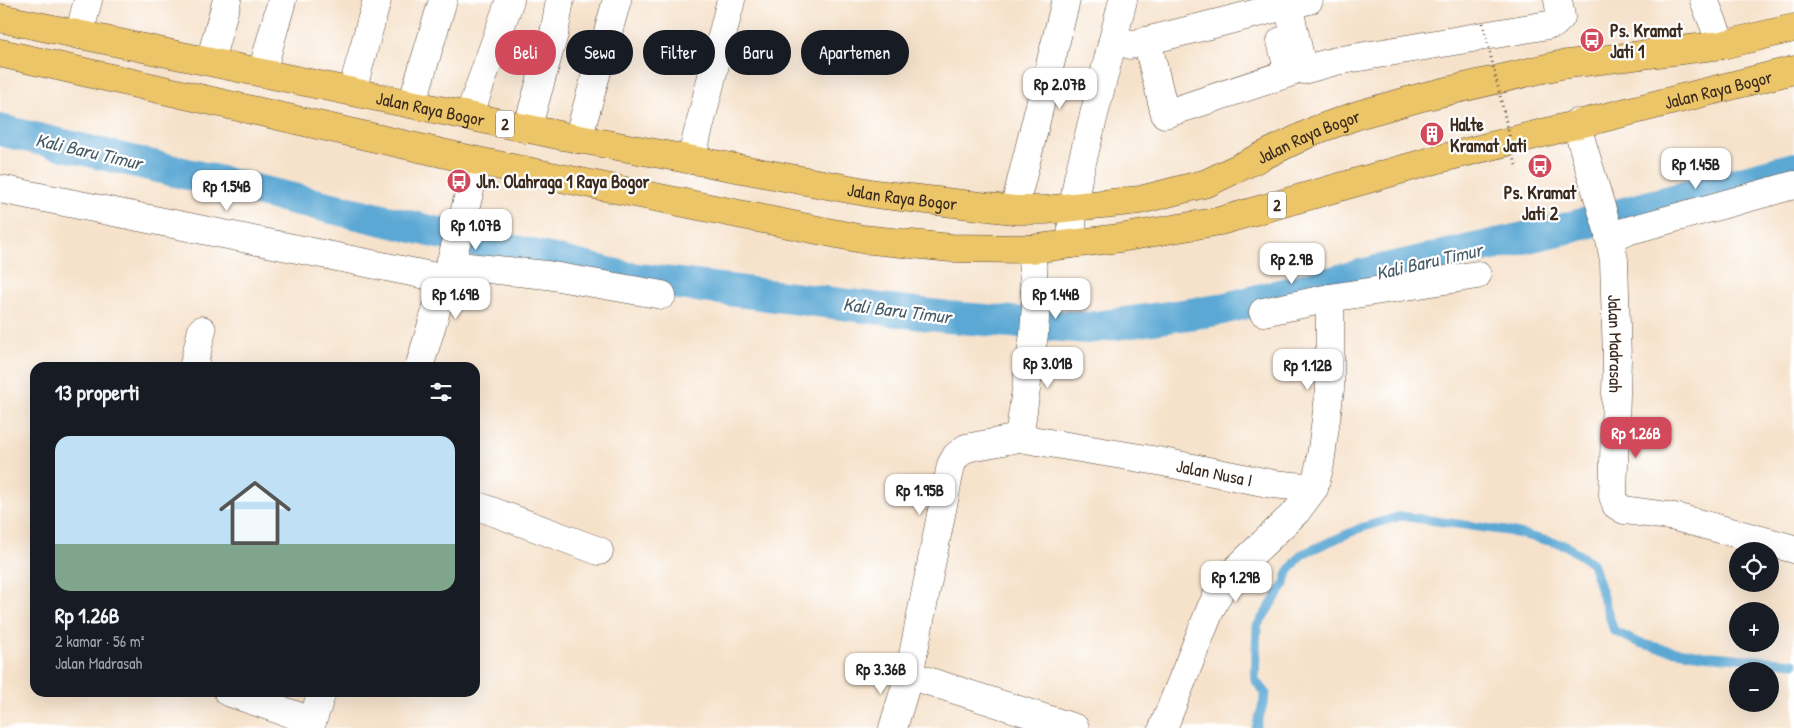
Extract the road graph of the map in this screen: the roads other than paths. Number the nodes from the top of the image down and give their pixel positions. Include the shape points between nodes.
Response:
1 (88, 0) edge
2 (227, 0) edge
3 (282, 0) edge
4 (376, 0) edge
5 (443, 0) edge
6 (510, 0) edge
7 (560, 0) edge
8 (602, 0) edge
9 (617, 0) edge
10 (731, 0) edge
11 (1066, 0) edge
12 (1123, 0) edge
13 (1558, 0) edge
14 (1704, 0) edge
15 (1290, 5) edge
16 (0, 18) edge
17 (1794, 28) edge
18 (79, 35) junction
19 (1148, 41) junction
20 (1722, 45) junction
21 (1111, 50) junction
22 (0, 52) edge
23 (210, 61) junction
24 (1794, 70) edge
25 (262, 72) junction
26 (352, 91) junction
27 (412, 104) junction
28 (468, 116) junction
29 (1576, 123) junction
30 (527, 129) junction
31 (570, 137) junction
32 (691, 160) junction
33 (477, 161) junction
34 (1794, 185) edge
35 (0, 189) edge
36 (1074, 208) junction
37 (1014, 210) junction
38 (1609, 233) junction
39 (1072, 244) junction
40 (1031, 249) junction
41 (449, 268) junction
42 (1476, 275) dead end
43 (662, 295) dead end
44 (1330, 298) junction
45 (1263, 312) dead end
46 (202, 330) dead end
47 (194, 362) edge
48 (421, 362) edge
49 (1019, 438) junction
50 (1314, 488) junction
51 (480, 507) edge
52 (1794, 549) edge
53 (599, 551) dead end
54 (909, 675) junction
55 (241, 697) edge
56 (320, 697) edge
57 (311, 725) edge
58 (893, 728) edge
59 (1075, 728) edge
60 (1164, 728) edge

1 - 18 street
2 - 23 street
3 - 25 street
4 - 26 street
5 - 27 street
6 - 28 street
7 - 30 street via 554,34
8 - 31 street
9 - 31 street
10 - 32 street
11 - 37 street
12 - 21 street
13 - 15 street via 1561,17 1554,24 1336,61 1303,70
14 - 20 street
15 - 19 street
15 - 19 street via 1289,73 1165,114
16 - 18 highway, Jalan Raya Bogor / 2
17 - 20 highway, Jalan Raya Bogor / 2
18 - 23 highway, Jalan Raya Bogor / 2
19 - 21 street
20 - 36 highway, Jalan Raya Bogor / 2 via 1560,65 1422,98 1316,130 1207,183 1140,200
21 - 36 street via 1078,178
22 - 33 highway, Jalan Raya Bogor / 2
23 - 25 highway, Jalan Raya Bogor / 2
24 - 29 highway, Jalan Raya Bogor / 2
25 - 26 highway, Jalan Raya Bogor / 2
26 - 27 highway, Jalan Raya Bogor / 2
27 - 28 highway, Jalan Raya Bogor / 2
28 - 30 highway, Jalan Raya Bogor / 2
29 - 38 street, Jalan Madrasah
29 - 39 highway, Jalan Raya Bogor / 2 via 1220,221
30 - 31 highway, Jalan Raya Bogor / 2
31 - 32 highway, Jalan Raya Bogor / 2
32 - 37 highway, Jalan Raya Bogor / 2 via 876,194
33 - 40 highway, Jalan Raya Bogor / 2 via 862,239 951,248
33 - 41 street
34 - 38 street
35 - 41 street via 258,240
36 - 37 highway, Jalan Raya Bogor / 2
36 - 39 street
38 - 52 street, Jalan Madrasah via 1614,260 1617,359 1616,505 1624,510 1675,517
39 - 40 highway, Jalan Raya Bogor / 2
40 - 49 street via 1036,304
41 - 43 street via 546,275
41 - 48 street
42 - 44 street
44 - 45 street
44 - 50 street via 1330,389
46 - 47 street
49 - 50 street, Jalan Nusa I via 1274,484
49 - 54 street via 966,448 956,456
50 - 60 street via 1297,511 1226,579 1211,608
51 - 53 street
54 - 58 street
54 - 59 street
55 - 57 street
56 - 57 street

